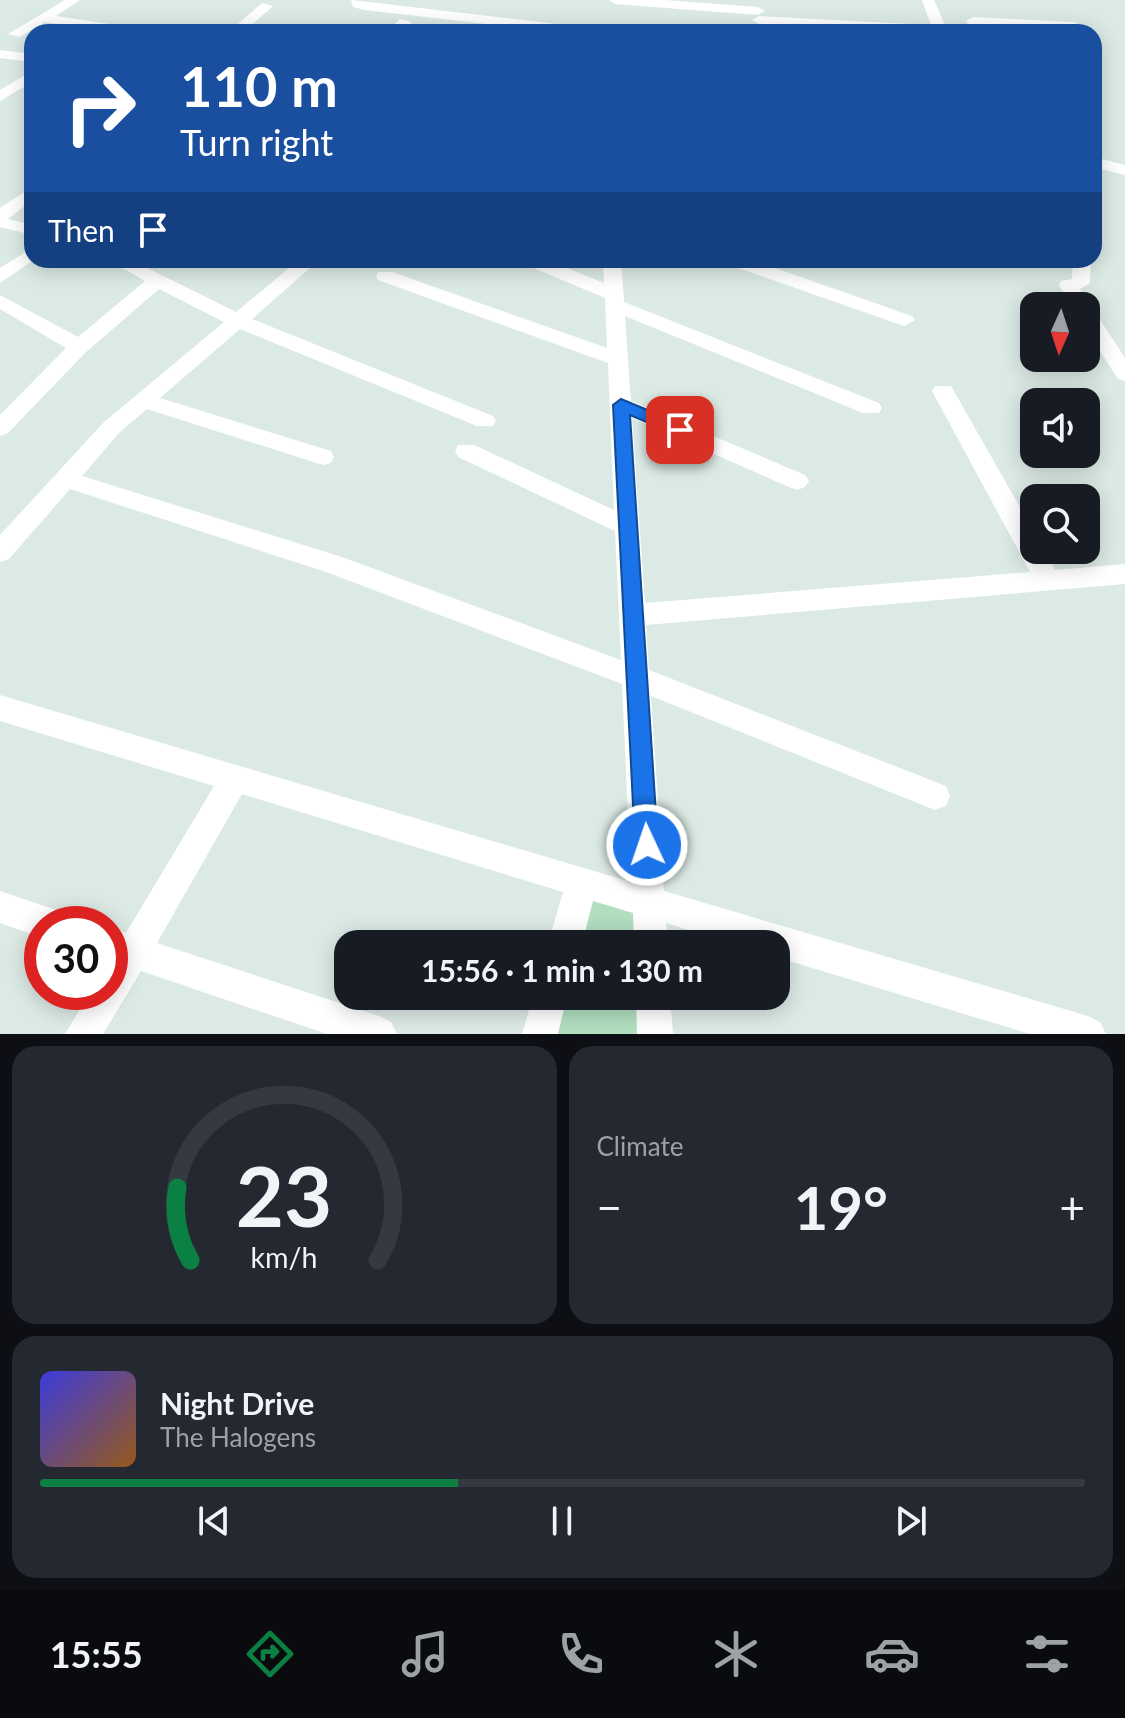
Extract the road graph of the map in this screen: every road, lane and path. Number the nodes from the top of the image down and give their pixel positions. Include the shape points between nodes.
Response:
1 (74, 0) edge
2 (357, 0) edge
3 (615, 0) edge
4 (928, 0) edge
5 (267, 6) dead end
6 (757, 16) edge
7 (42, 18) junction
8 (32, 24) edge
9 (83, 24) edge
10 (246, 24) edge
11 (521, 24) edge
12 (831, 24) edge
13 (937, 24) edge
14 (24, 29) edge
15 (0, 32) edge
16 (15, 34) junction
17 (0, 45) edge
18 (0, 54) edge
19 (24, 57) edge
20 (24, 80) edge
21 (0, 97) edge
22 (1102, 164) edge
23 (1125, 170) edge
24 (24, 199) edge
25 (0, 219) edge
26 (24, 227) edge
27 (24, 259) edge
28 (133, 268) edge
29 (301, 268) edge
30 (548, 268) edge
31 (613, 268) edge
32 (757, 268) edge
33 (1082, 268) edge
34 (385, 276) dead end
35 (0, 277) edge
36 (158, 280) junction
37 (1072, 292) edge
38 (615, 300) junction
39 (0, 301) edge
40 (905, 320) dead end
41 (238, 321) junction
42 (1100, 335) edge
43 (79, 347) junction
44 (619, 360) junction
45 (1125, 374) edge
46 (943, 391) dead end
47 (144, 401) junction
48 (621, 405) junction
49 (871, 408) dead end
50 (485, 421) dead end
51 (0, 428) edge
52 (466, 451) dead end
53 (323, 457) dead end
54 (65, 479) junction
55 (797, 481) dead end
56 (629, 527) junction
57 (0, 552) edge
58 (1125, 574) edge
59 (1049, 582) junction
60 (634, 615) junction
61 (638, 678) junction
62 (0, 708) edge
63 (235, 778) junction
64 (935, 796) dead end
65 (581, 884) junction
66 (649, 904) junction
67 (0, 907) edge
68 (24, 915) edge
69 (569, 930) edge
70 (650, 930) edge
71 (128, 939) edge
72 (128, 950) edge
73 (98, 1010) edge
74 (546, 1010) edge
75 (654, 1010) edge
76 (83, 1034) edge
77 (379, 1034) edge
78 (540, 1034) edge
79 (655, 1034) edge
80 (1088, 1034) edge

1 - 7 street
2 - 11 street via 365,6
3 - 6 street
4 - 13 street
5 - 10 street
6 - 12 street
7 - 8 street
7 - 9 street
14 - 16 street
15 - 16 street
16 - 17 street
18 - 19 street
20 - 21 street
22 - 23 street
24 - 25 street
25 - 26 street
27 - 35 street
28 - 36 street
29 - 41 street
30 - 38 street
31 - 38 street
32 - 40 street
33 - 37 street via 1081,283 1068,285
34 - 44 street
36 - 41 street
36 - 43 street
38 - 44 street
38 - 49 street
39 - 43 street
41 - 47 street
41 - 50 street
42 - 45 street
43 - 51 street
44 - 48 street
46 - 59 street
47 - 53 street
47 - 54 street
48 - 55 street
48 - 56 street
52 - 56 street
54 - 57 street
54 - 61 street via 333,564
56 - 60 street
58 - 59 street
59 - 60 street
60 - 61 street
61 - 64 street
61 - 66 street
62 - 63 street
63 - 65 street
63 - 71 street
65 - 66 street
65 - 69 street
66 - 70 street
66 - 80 street
67 - 68 street
72 - 77 street
73 - 76 street
74 - 78 street
75 - 79 street

